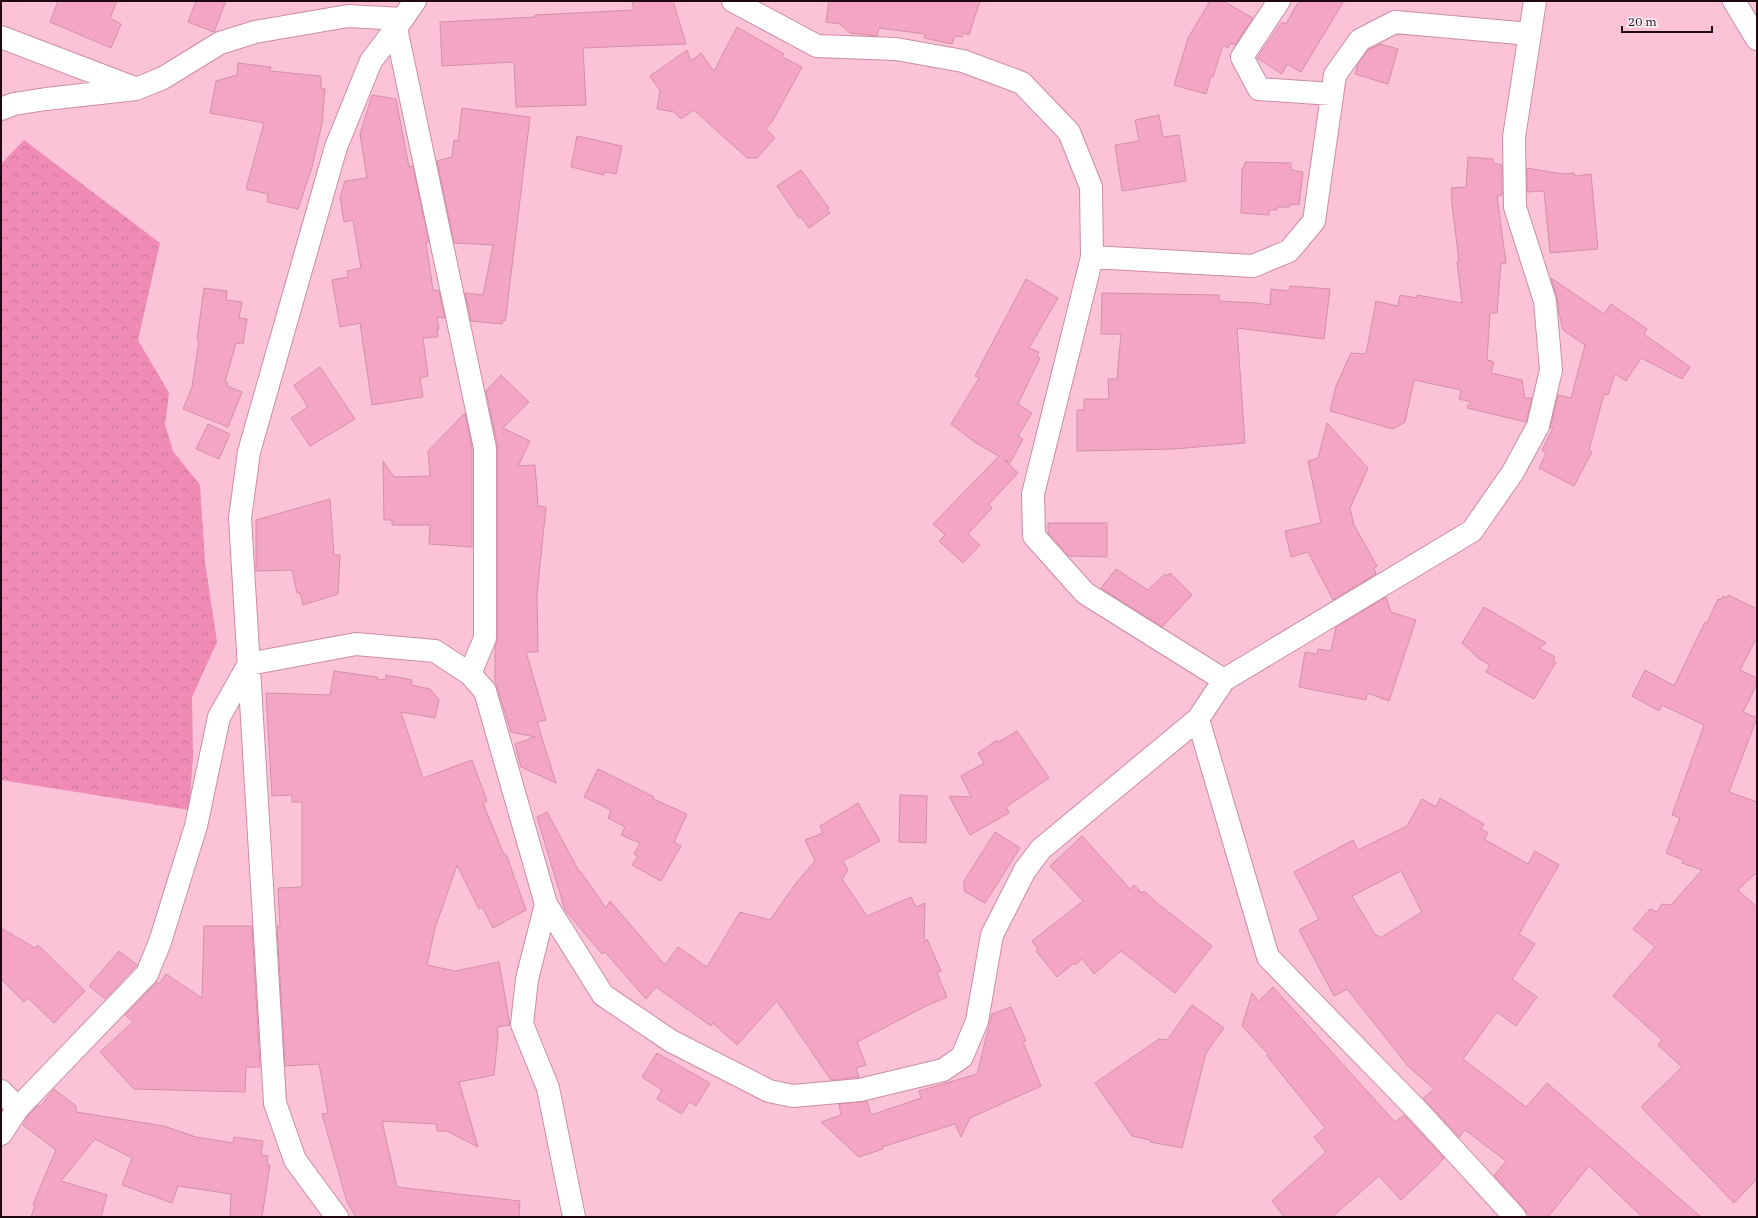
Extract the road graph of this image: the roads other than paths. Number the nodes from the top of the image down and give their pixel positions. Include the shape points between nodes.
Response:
1 (415, 1) edge
2 (733, 1) edge
3 (1279, 1) edge
4 (1535, 1) edge
5 (1734, 1) edge
6 (399, 24) junction
7 (1530, 34) junction
8 (1, 37) edge
9 (1757, 39) edge
10 (136, 89) junction
11 (1332, 94) junction
12 (1, 109) edge
13 (1092, 257) junction
14 (249, 664) junction
15 (470, 674) junction
16 (1224, 680) junction
17 (1198, 719) junction
18 (546, 904) junction
19 (1, 1091) edge
20 (18, 1108) junction
21 (1, 1134) edge
22 (337, 1217) edge
23 (574, 1217) edge
24 (1515, 1217) edge

1 - 6 street
2 - 13 street via 817,46 896,48 963,61 1022,82 1069,132 1091,187
3 - 11 street via 1242,57 1258,89
4 - 7 street
5 - 9 street
6 - 10 street via 348,16 255,32 220,43 163,78
6 - 14 street via 371,61 336,147 249,452 240,518
6 - 15 street via 484,448 485,638
7 - 11 street via 1395,22 1360,40 1335,75
7 - 16 street via 1514,137 1515,207 1545,301 1551,370 1538,426 1513,472 1472,531
8 - 10 street
10 - 12 street via 46,99 14,104
11 - 13 street via 1314,221 1289,251 1253,266
13 - 16 street via 1033,494 1034,536 1085,594
14 - 15 street via 356,644 435,651
14 - 20 street via 219,718 196,826 160,942 147,974
14 - 22 street via 275,1103 295,1160
15 - 18 street via 485,691
16 - 17 street
17 - 18 street via 1041,849 1025,870 992,935 977,1022 962,1057 943,1070 860,1090 793,1096 769,1091 671,1041 602,995
17 - 24 street via 1268,957 1418,1111
18 - 23 street via 527,979 522,1024 548,1088
19 - 20 street
20 - 21 street

